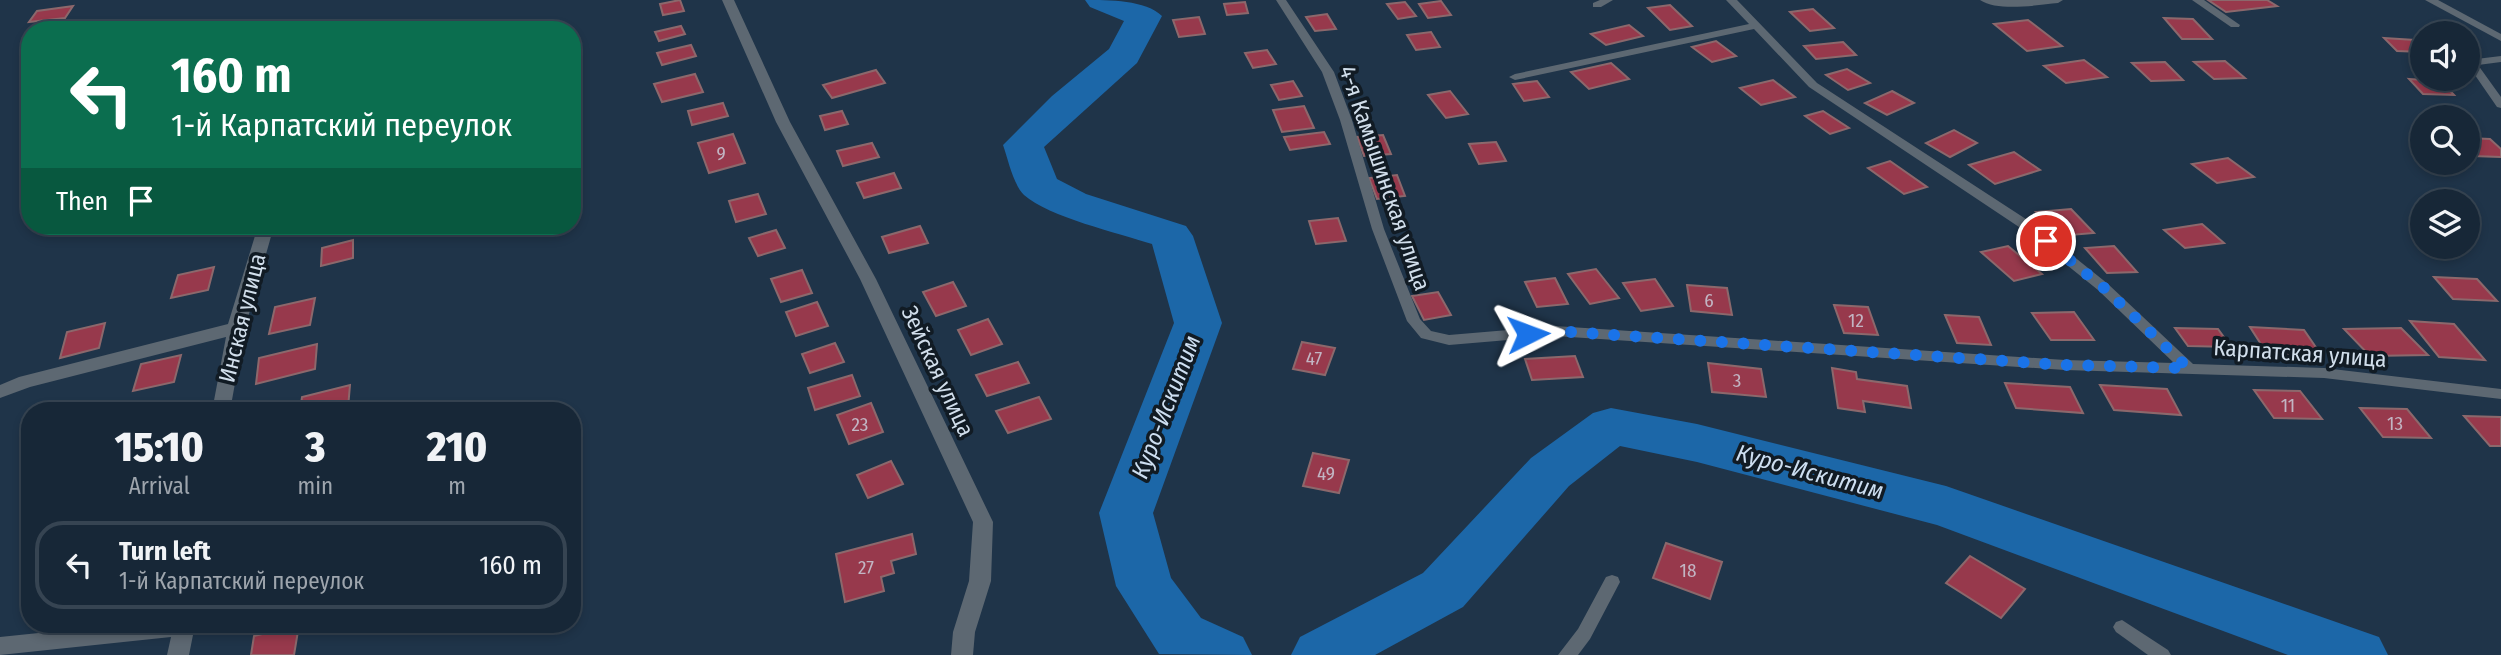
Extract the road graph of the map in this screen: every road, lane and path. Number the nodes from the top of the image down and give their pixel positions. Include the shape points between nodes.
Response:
1 (728, 0) edge
2 (1281, 0) edge
3 (1608, 0) edge
4 (1731, 0) edge
5 (1986, 0) edge
6 (2058, 0) edge
7 (2197, 0) edge
8 (2430, 0) edge
9 (1597, 5) dead end
10 (2235, 25) dead end
11 (1755, 26) junction
12 (2501, 38) edge
13 (2501, 59) edge
14 (1514, 77) dead end
15 (2501, 105) edge
16 (262, 235) edge
17 (236, 328) junction
18 (1426, 335) joint
19 (2188, 368) junction
20 (0, 392) edge
21 (2501, 394) edge
22 (223, 402) edge
23 (1612, 582) dead end
24 (2122, 627) dead end
25 (119, 633) edge
26 (182, 633) edge
27 (0, 646) edge
28 (178, 655) edge
29 (962, 655) edge
30 (1567, 655) edge
31 (2162, 655) edge

1 - 29 street, Зейская улица via 783,122 868,279 983,522 980,581
2 - 18 lane, 4-я Камышинская улица via 1328,72 1378,229 1414,321
3 - 9 lane
4 - 11 lane
5 - 6 lane via 2017,4
7 - 10 lane
8 - 12 lane
11 - 14 lane
11 - 19 lane via 1813,85 2027,226 2103,287
13 - 15 lane via 2471,61
16 - 17 street, Инская улица
17 - 20 street
17 - 22 street, Инская улица
18 - 19 lane, Карпатская улица via 1449,340 1555,331 2065,365
19 - 21 lane, Карпатская улица via 2324,373
23 - 30 lane
24 - 31 lane
25 - 27 street
26 - 28 street

